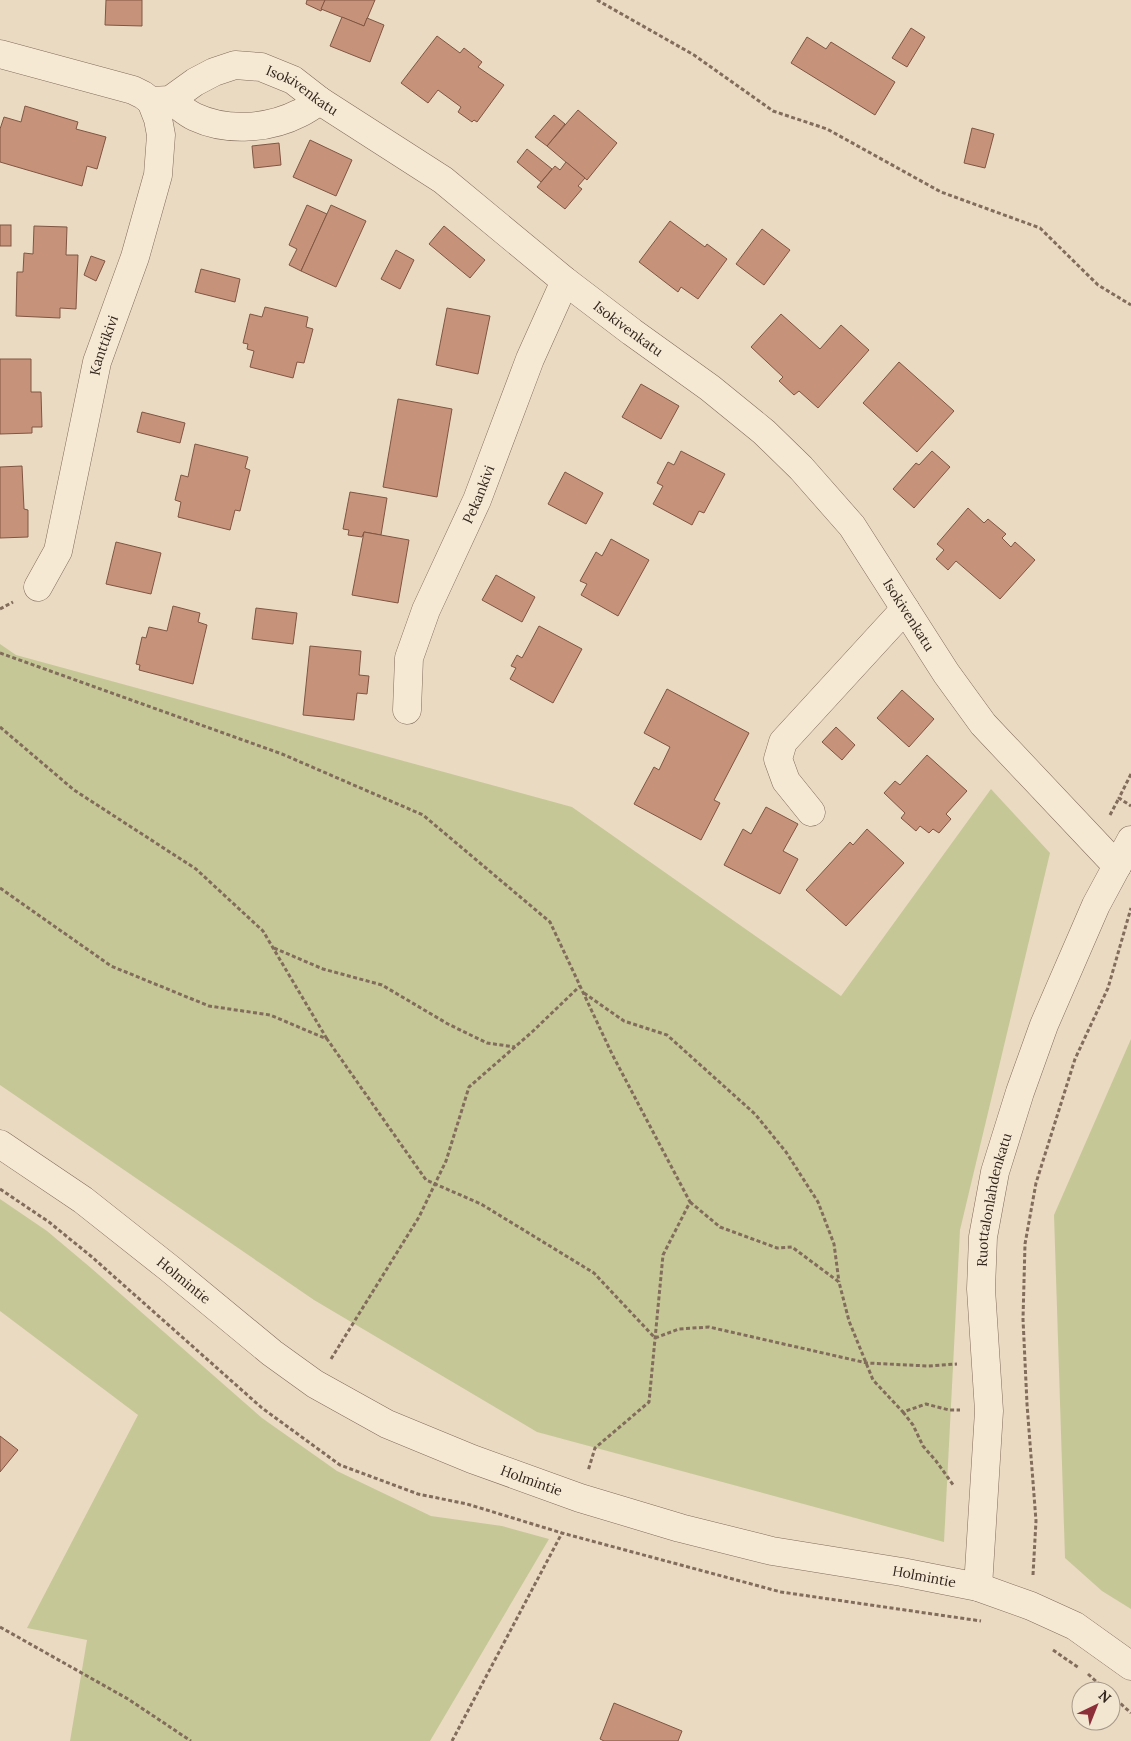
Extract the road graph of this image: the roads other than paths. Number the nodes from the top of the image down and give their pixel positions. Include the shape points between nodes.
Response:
1 (0, 54) edge
2 (160, 101) junction
3 (320, 101) junction
4 (565, 281) junction
5 (38, 587) dead end
6 (905, 609) junction
7 (406, 710) dead end
8 (811, 812) dead end
9 (1131, 840) edge
10 (1117, 866) junction
11 (0, 1144) edge
12 (978, 1587) junction
13 (1131, 1666) edge

1 - 2 street via 133,90
2 - 3 street via 195,117 224,125 256,126 300,114
2 - 3 street, Isokivenkatu via 214,72 235,65 261,67 293,80
2 - 5 street, Kanttikivi via 158,175 135,257 97,362 58,551
3 - 4 street, Isokivenkatu via 443,180
4 - 6 street, Isokivenkatu via 764,432 852,526
4 - 7 street, Pekankivi via 530,359 477,500 426,610 409,658
6 - 8 street via 783,742 778,759 786,781
6 - 10 street, Isokivenkatu via 983,724
9 - 10 street, Ruottalonlahdenkatu
10 - 12 street, Ruottalonlahdenkatu via 1096,905 1044,1025 995,1172 983,1237 981,1289 989,1411
11 - 12 street, Holmintie via 83,1200 314,1384 396,1427 580,1498 680,1528 772,1551
12 - 13 street, Holmintie via 1075,1626

